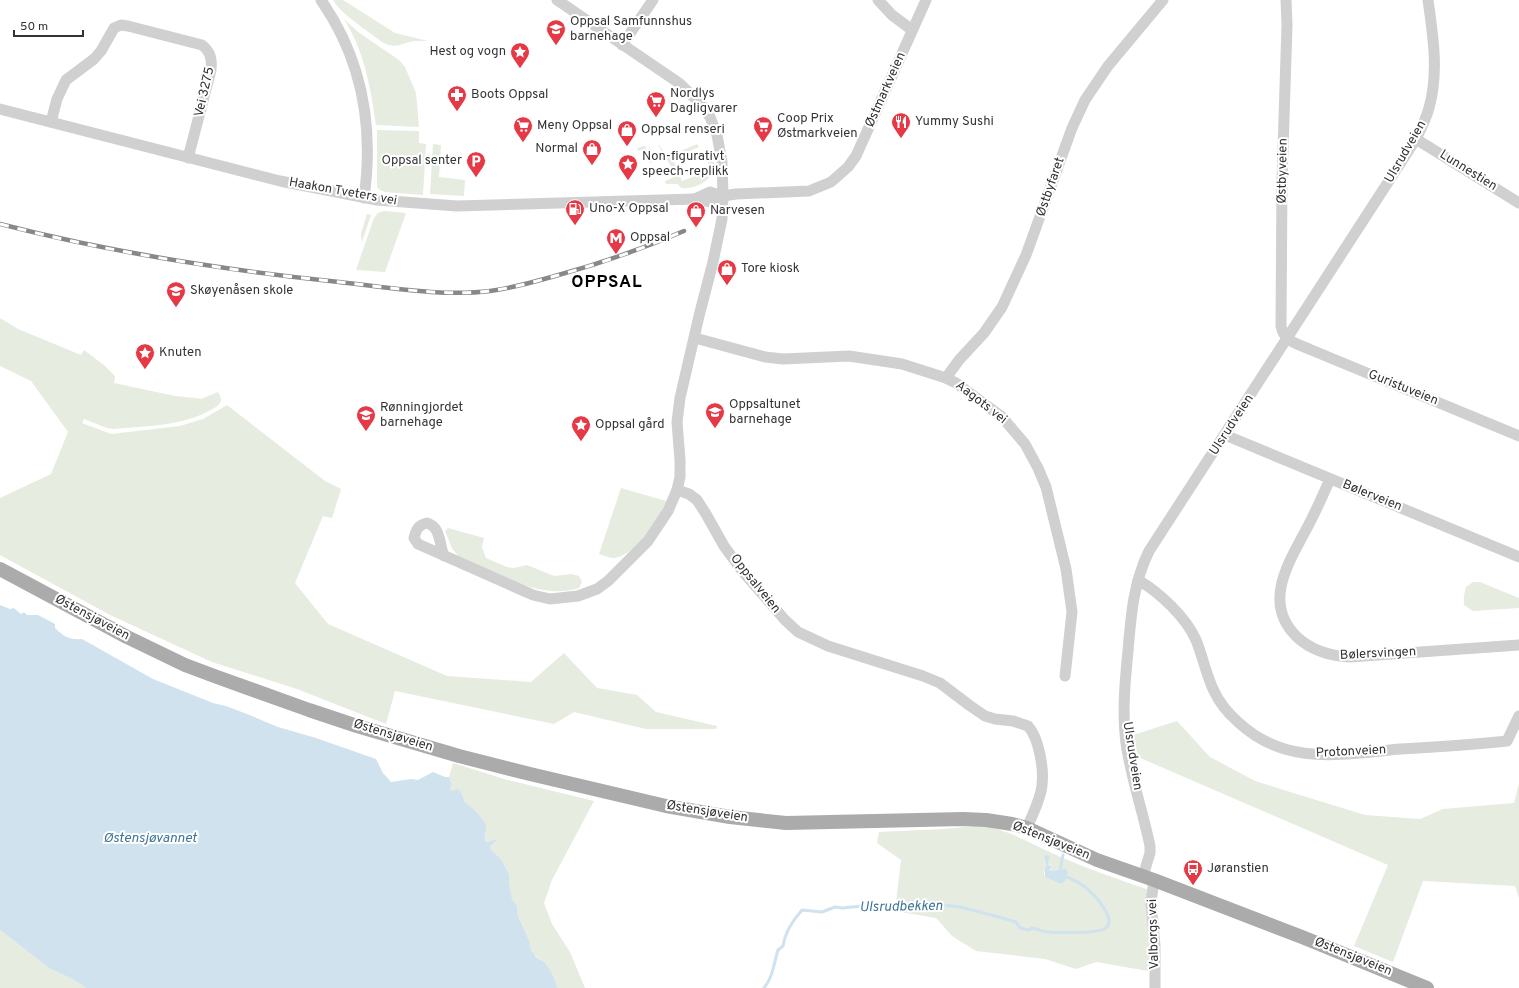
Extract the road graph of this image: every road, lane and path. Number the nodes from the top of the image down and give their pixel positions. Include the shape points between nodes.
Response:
1 (321, 0) edge
2 (557, 0) edge
3 (653, 0) edge
4 (878, 0) edge
5 (926, 0) edge
6 (1163, 0) edge
7 (1286, 0) edge
8 (1428, 0) edge
9 (912, 30) junction
10 (622, 45) junction
11 (0, 109) edge
12 (51, 122) junction
13 (1416, 139) junction
14 (188, 158) junction
15 (723, 196) junction
16 (364, 198) junction
17 (1519, 203) edge
18 (695, 338) junction
19 (1287, 339) junction
20 (946, 378) junction
21 (1225, 435) junction
22 (1519, 436) edge
23 (1330, 479) junction
24 (677, 490) junction
25 (444, 556) dead end
26 (1519, 557) edge
27 (0, 569) edge
28 (1138, 580) junction
29 (1519, 645) edge
30 (1065, 676) dead end
31 (1519, 716) edge
32 (1027, 828) junction
33 (1148, 878) junction
34 (1155, 988) edge
35 (1427, 988) edge

1 - 16 street via 349,52 363,98 368,140
2 - 10 street
3 - 10 street
4 - 9 street
5 - 9 street, Østmarkveien
6 - 20 street, Østbyfaret via 1108,66 1085,100 1072,128 1026,255 1002,307
7 - 19 street, Østbyveien via 1281,326
8 - 13 street, Ulsrudveien via 1434,54 1434,85 1429,110
9 - 15 street, Østmarkveien via 856,156 840,175 831,182 809,191
10 - 15 street via 679,83 708,114 720,149
11 - 12 street, Haakon Tveters vei
12 - 14 street, Haakon Tveters vei
12 - 14 street, Vei 3275 via 57,98 66,80 94,59 116,26 128,26 180,39 202,45 212,60 208,88
13 - 17 street, Lunnestien
13 - 19 street, Ulsrudveien
14 - 16 street, Haakon Tveters vei via 280,181
15 - 16 street, Haakon Tveters vei via 710,192 695,199 457,206
15 - 18 street via 720,232
18 - 20 street, Aagots vei via 765,357 783,359 844,356 902,364
18 - 24 street via 680,398 677,422 680,477
19 - 21 street, Ulsrudveien
19 - 22 street, Guristuveien
20 - 30 street, Aagots vei via 1002,417 1025,444 1046,487 1071,600
21 - 23 street, Bølerveien
21 - 28 street, Ulsrudveien via 1149,551
23 - 26 street, Bølerveien
23 - 29 street, Bølersvingen via 1286,569 1280,589 1281,612 1289,628 1301,641 1321,652 1350,658
24 - 25 street via 668,512 648,542 608,581 597,589 578,596 550,598 533,595
24 - 32 street, Oppsalveien via 697,500 724,546 743,572 798,632 828,646 940,683 985,716 1028,726 1038,746 1043,779 1040,795
27 - 32 main road, Østensjøveien via 156,652 210,675 357,726 523,773 644,801 730,817 786,823 986,820
28 - 31 street, Protonveien via 1171,606 1191,631 1214,691 1233,717 1247,730 1285,750 1304,754 1334,755 1506,741
28 - 33 street, Ulsrudveien via 1133,599 1126,671 1126,743 1150,849
32 - 33 main road, Østensjøveien via 1097,860
33 - 34 street, Valborgs vei via 1155,946
33 - 35 main road, Østensjøveien

